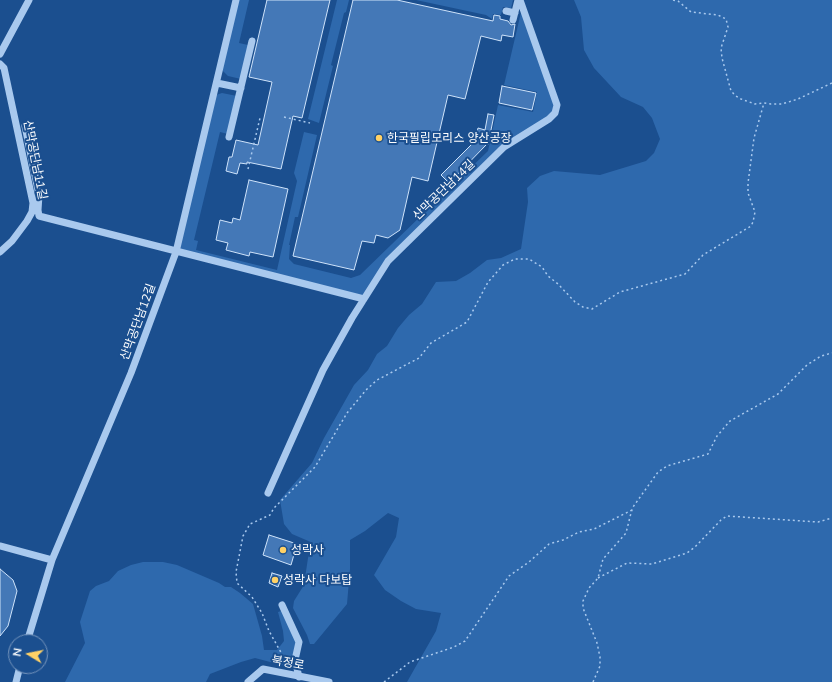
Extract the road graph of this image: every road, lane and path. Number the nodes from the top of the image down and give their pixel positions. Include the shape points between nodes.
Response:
1 (29, 0) edge
2 (236, 0) edge
3 (519, 0) edge
4 (673, 0) edge
5 (506, 11) dead end
6 (515, 13) junction
7 (513, 20) dead end
8 (252, 42) dead end
9 (0, 54) edge
10 (0, 64) edge
11 (217, 83) junction
12 (832, 83) edge
13 (241, 88) junction
14 (764, 103) junction
15 (284, 117) dead end
16 (260, 118) dead end
17 (310, 123) dead end
18 (25, 126) dead end
19 (229, 137) dead end
20 (248, 169) dead end
21 (0, 252) edge
22 (176, 252) junction
23 (364, 299) junction
24 (832, 353) edge
25 (268, 493) dead end
26 (632, 510) junction
27 (832, 518) edge
28 (0, 546) edge
29 (52, 560) junction
30 (596, 579) junction
31 (282, 605) dead end
32 (29, 634) edge
33 (296, 676) junction
34 (248, 682) edge
35 (329, 682) edge
36 (384, 682) edge
37 (593, 682) edge

1 - 9 street
2 - 11 street, 산막공단남12길
3 - 6 street
3 - 23 street, 산막공단남14길 via 557,105 555,114 504,147 388,261
4 - 14 path via 691,12 718,15 726,19 728,27 721,52 731,91 748,102
5 - 6 street
6 - 7 street
8 - 13 street
10 - 21 street, 산막공단남11길 via 4,68 33,198 32,212 27,221
11 - 13 street
11 - 22 street, 산막공단남12길
12 - 14 path via 789,102
13 - 19 street
14 - 33 path via 754,138 748,184 748,193 755,212 751,226 703,255 685,274 620,292 592,310 583,308 575,302 542,267 529,259 515,259 503,265 488,282 467,322 431,343 419,358 377,380 366,390 347,413 315,467 270,515 250,524 244,536 236,572 237,583 252,597
15 - 17 path
16 - 20 path
18 - 22 street via 39,195 39,216
22 - 23 street
22 - 29 street, 산막공단남12길 via 131,373
23 - 25 street, 산막공단남14길 via 323,370
24 - 26 path via 820,356 807,365 778,394 730,421 717,436 708,454 662,468
26 - 30 path via 626,533 603,559
26 - 36 path via 594,529 578,532 564,540 549,544 509,576 465,641 410,662
27 - 30 path via 818,522 727,516 687,553 652,564 628,563
28 - 29 street
29 - 32 street, 산막공단남12길
30 - 37 path via 583,603 598,643 600,657 600,666
31 - 33 street via 300,642 295,660
33 - 34 street, 북정로 via 263,670
33 - 35 street, 북정로

